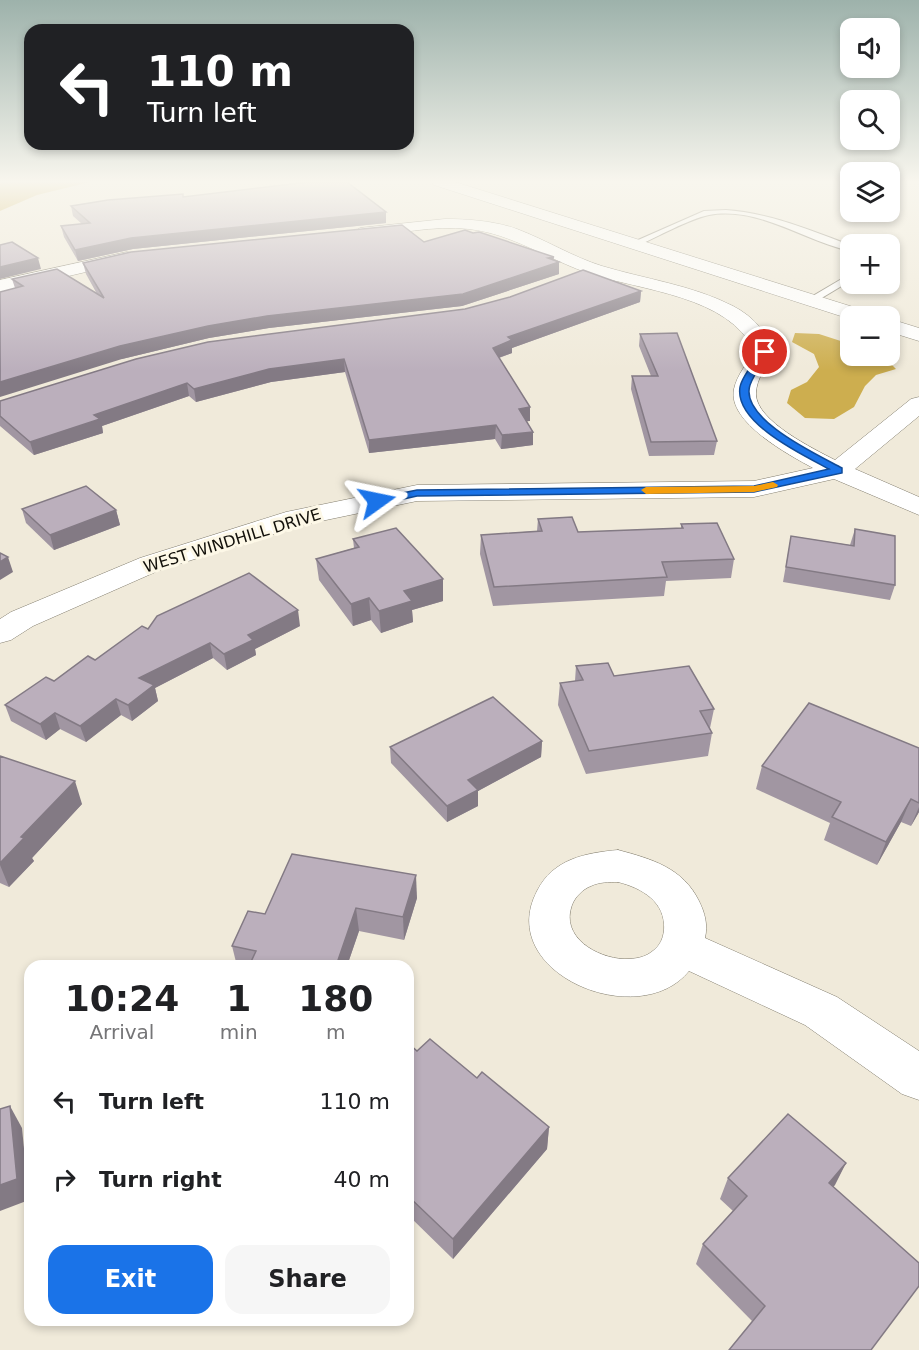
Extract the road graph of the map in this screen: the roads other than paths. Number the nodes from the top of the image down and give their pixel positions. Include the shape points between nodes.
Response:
1 (541, 245) edge
2 (637, 245) edge
3 (143, 255) edge
4 (593, 269) junction
5 (572, 277) edge
6 (840, 283) edge
7 (0, 286) edge
8 (811, 300) junction
9 (840, 309) edge
10 (900, 328) edge
11 (919, 335) edge
12 (919, 404) edge
13 (838, 470) junction
14 (919, 507) edge
15 (0, 633) edge
16 (683, 948) dead end
17 (919, 1078) edge

1 - 4 street
2 - 8 street
3 - 7 street
4 - 5 street
4 - 13 street via 681,292 747,323 765,352 745,386 746,402 779,436
6 - 8 lane
8 - 9 street
10 - 11 street
12 - 13 street, WEST WINDHILL DRIVE
13 - 14 street
13 - 15 street, WEST WINDHILL DRIVE via 754,489 417,493 296,518 150,564 22,619
16 - 17 street via 821,1011

